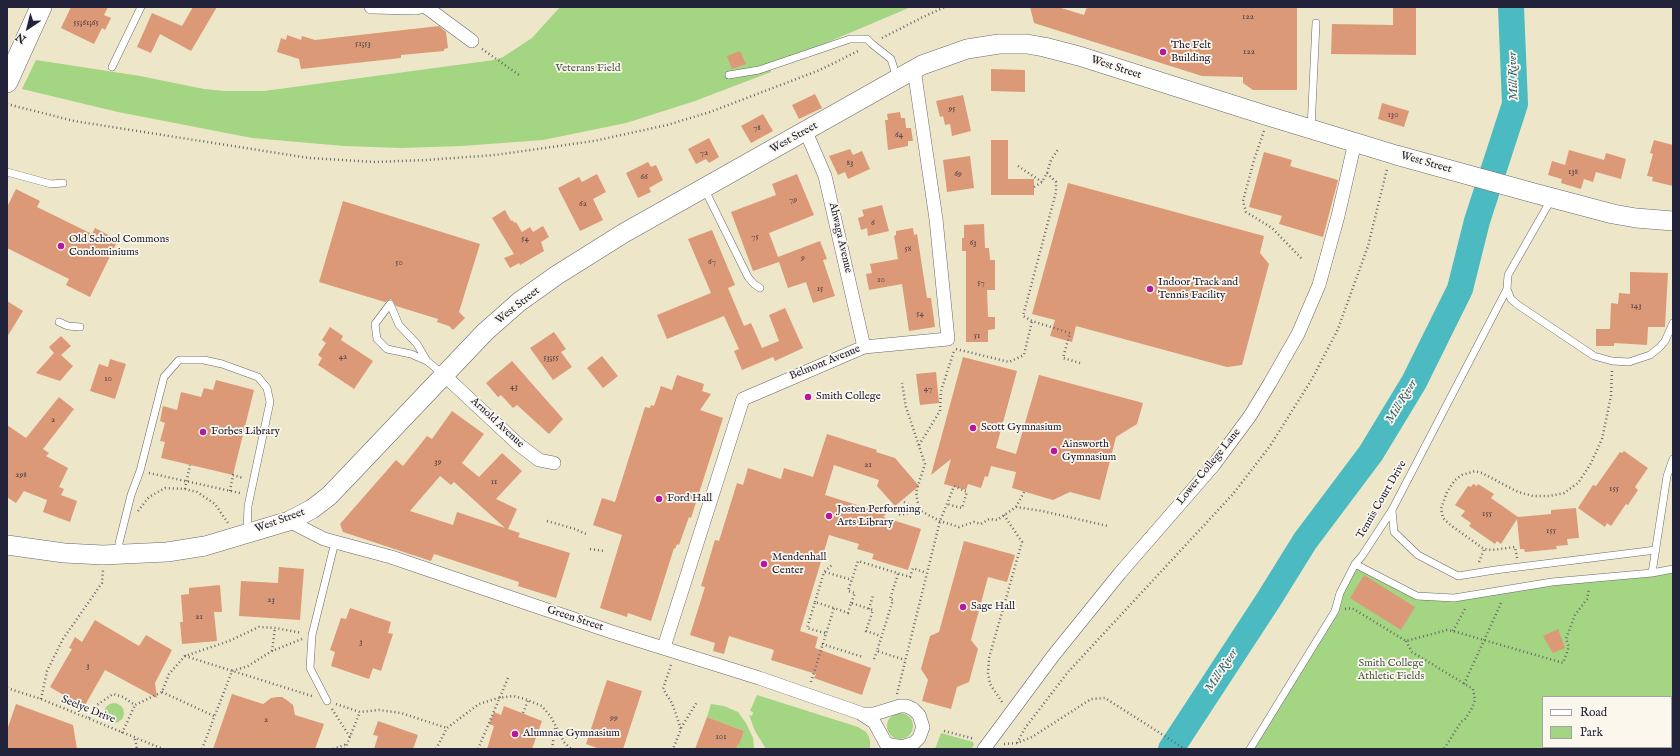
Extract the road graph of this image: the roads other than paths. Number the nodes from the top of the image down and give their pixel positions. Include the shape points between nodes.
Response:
1 (41, 7) edge
2 (141, 7) edge
3 (371, 7) edge
4 (420, 7) edge
5 (426, 7) edge
6 (1316, 23) dead end
7 (472, 41) road end
8 (112, 67) dead end
9 (914, 69) junction
10 (729, 75) dead end
11 (898, 79) junction
12 (7, 82) edge
13 (1311, 129) junction
14 (806, 132) junction
15 (1355, 142) junction
16 (7, 172) edge
17 (63, 183) dead end
18 (704, 188) junction
19 (1552, 198) junction
20 (1673, 221) edge
21 (760, 288) dead end
22 (1506, 289) junction
23 (58, 322) dead end
24 (1673, 323) edge
25 (80, 327) dead end
26 (864, 347) junction
27 (427, 361) junction
28 (445, 376) junction
29 (1673, 459) edge
30 (554, 464) dead end
31 (1392, 510) junction
32 (289, 521) junction
33 (238, 530) junction
34 (335, 542) junction
35 (7, 545) edge
36 (1656, 550) junction
37 (119, 555) junction
38 (1355, 564) junction
39 (1673, 569) edge
40 (1652, 573) junction
41 (664, 648) junction
42 (327, 701) road end
43 (863, 714) junction
44 (888, 746) edge
45 (984, 749) edge
46 (1250, 749) edge

1 - 12 main road
2 - 8 lane
3 - 4 street
5 - 7 street
6 - 13 lane
9 - 11 main road, West Street
9 - 13 main road, West Street via 967,49 999,44 1027,44 1080,56
9 - 26 street, Belmont Avenue via 936,219 948,339
10 - 11 lane via 758,70 850,38 867,39 891,59
11 - 14 main road, West Street
13 - 15 main road, West Street
14 - 18 main road, West Street
14 - 26 street, Ahwaga Avenue via 825,176
15 - 19 main road, West Street
15 - 45 street, Lower College Lane via 1319,285 1298,334 1270,384 1213,466 1120,573 1053,656
16 - 17 lane via 51,184
18 - 21 lane via 748,277
18 - 28 main road, West Street via 624,233 519,302 485,332
19 - 20 main road, West Street via 1613,214
19 - 22 lane, Tennis Court Drive via 1508,275
22 - 24 lane via 1511,300 1518,305 1594,356 1612,361 1629,362 1650,355 1665,341
22 - 31 lane, Tennis Court Drive
23 - 25 lane
26 - 41 street, Belmont Avenue via 743,399
27 - 27 lane via 417,344 399,324 390,304 375,324 377,339 387,349 411,354
27 - 28 lane
28 - 30 street, Arnold Avenue via 518,444 539,460
28 - 32 main road, West Street via 329,496 312,509
29 - 36 lane via 1667,476
31 - 36 lane via 1394,532 1418,555 1458,576
31 - 38 lane, Tennis Court Drive
32 - 33 main road, West Street
32 - 34 street, Green Street
33 - 37 main road, West Street via 204,546 168,552
33 - 37 lane via 254,480 270,402 267,388 258,377 222,364 204,360 179,360 164,377 131,495 119,543
34 - 41 street, Green Street via 391,556
34 - 42 lane via 312,635 310,668
35 - 37 main road, West Street via 64,553
36 - 40 lane
38 - 40 lane via 1417,596 1454,598 1552,582
38 - 46 lane, Tennis Court Drive via 1340,593 1335,611
39 - 40 lane
41 - 43 street, Green Street
43 - 44 street, Green Street via 874,722
43 - 44 street, Green Street via 874,714 906,706 919,715 923,726 914,742 902,747

